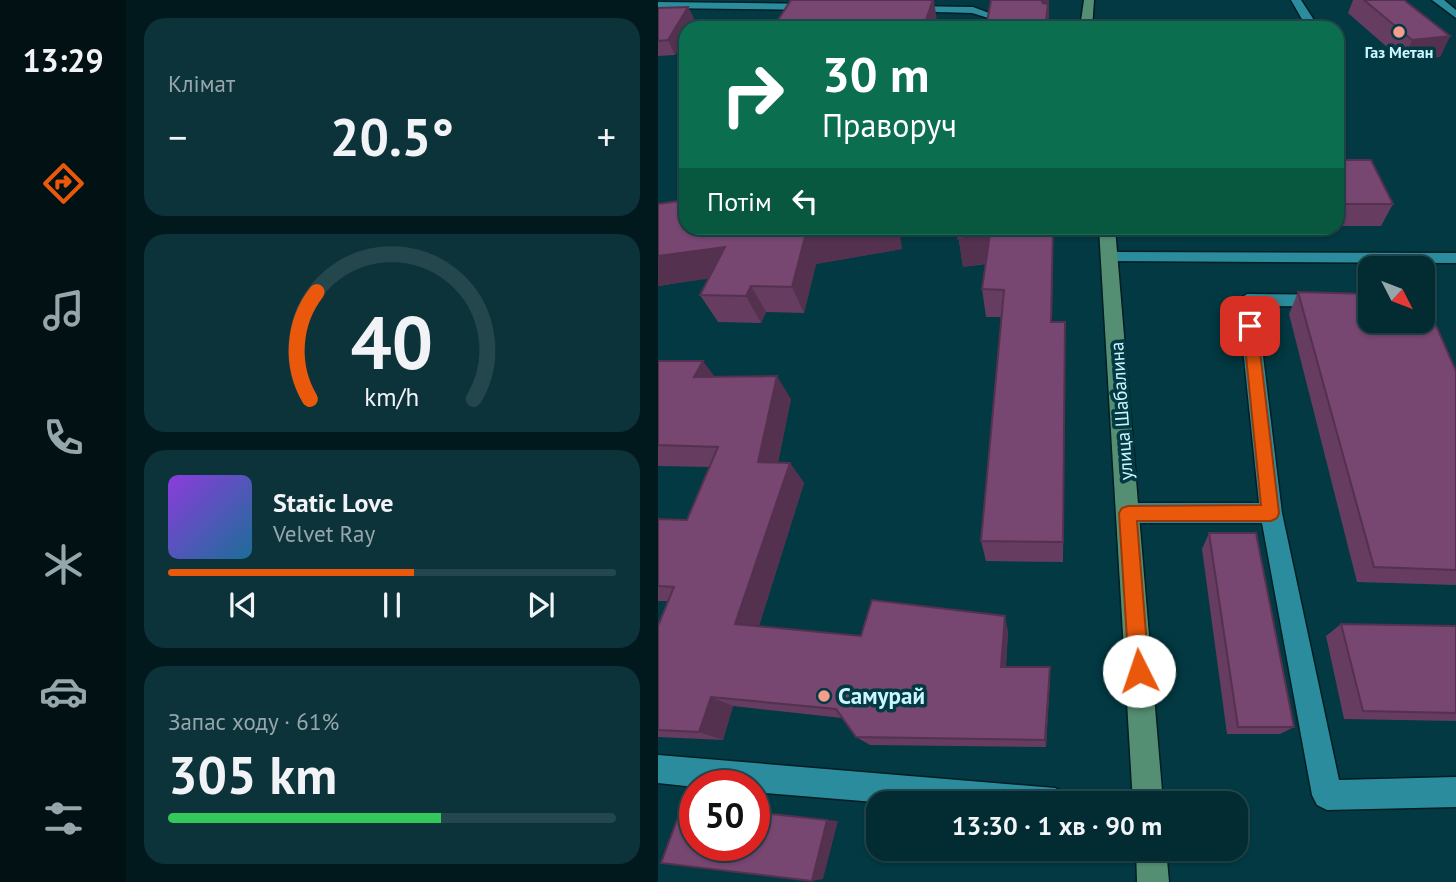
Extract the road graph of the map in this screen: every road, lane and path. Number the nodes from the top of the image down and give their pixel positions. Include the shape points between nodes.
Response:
1 (1088, 0) edge
2 (1296, 0) edge
3 (1437, 0) edge
4 (658, 5) edge
5 (822, 8) edge
6 (891, 9) edge
7 (1456, 15) edge
8 (995, 17) edge
9 (1086, 21) edge
10 (1308, 21) edge
11 (1108, 235) edge
12 (1110, 257) junction
13 (1456, 258) edge
14 (1358, 301) edge
15 (1128, 513) junction
16 (1271, 513) junction
17 (658, 769) edge
18 (915, 791) edge
19 (1147, 791) edge
20 (1456, 792) edge
21 (1152, 861) edge
22 (1153, 882) edge

1 - 9 main road
2 - 10 lane
3 - 7 lane
4 - 5 lane
6 - 8 lane via 973,10
11 - 12 main road, улица Шабалина
12 - 13 lane
12 - 15 main road, улица Шабалина
14 - 16 lane via 1247,300
15 - 16 lane
15 - 19 main road, улица Шабалина
16 - 20 lane via 1327,795
17 - 18 lane
21 - 22 main road

